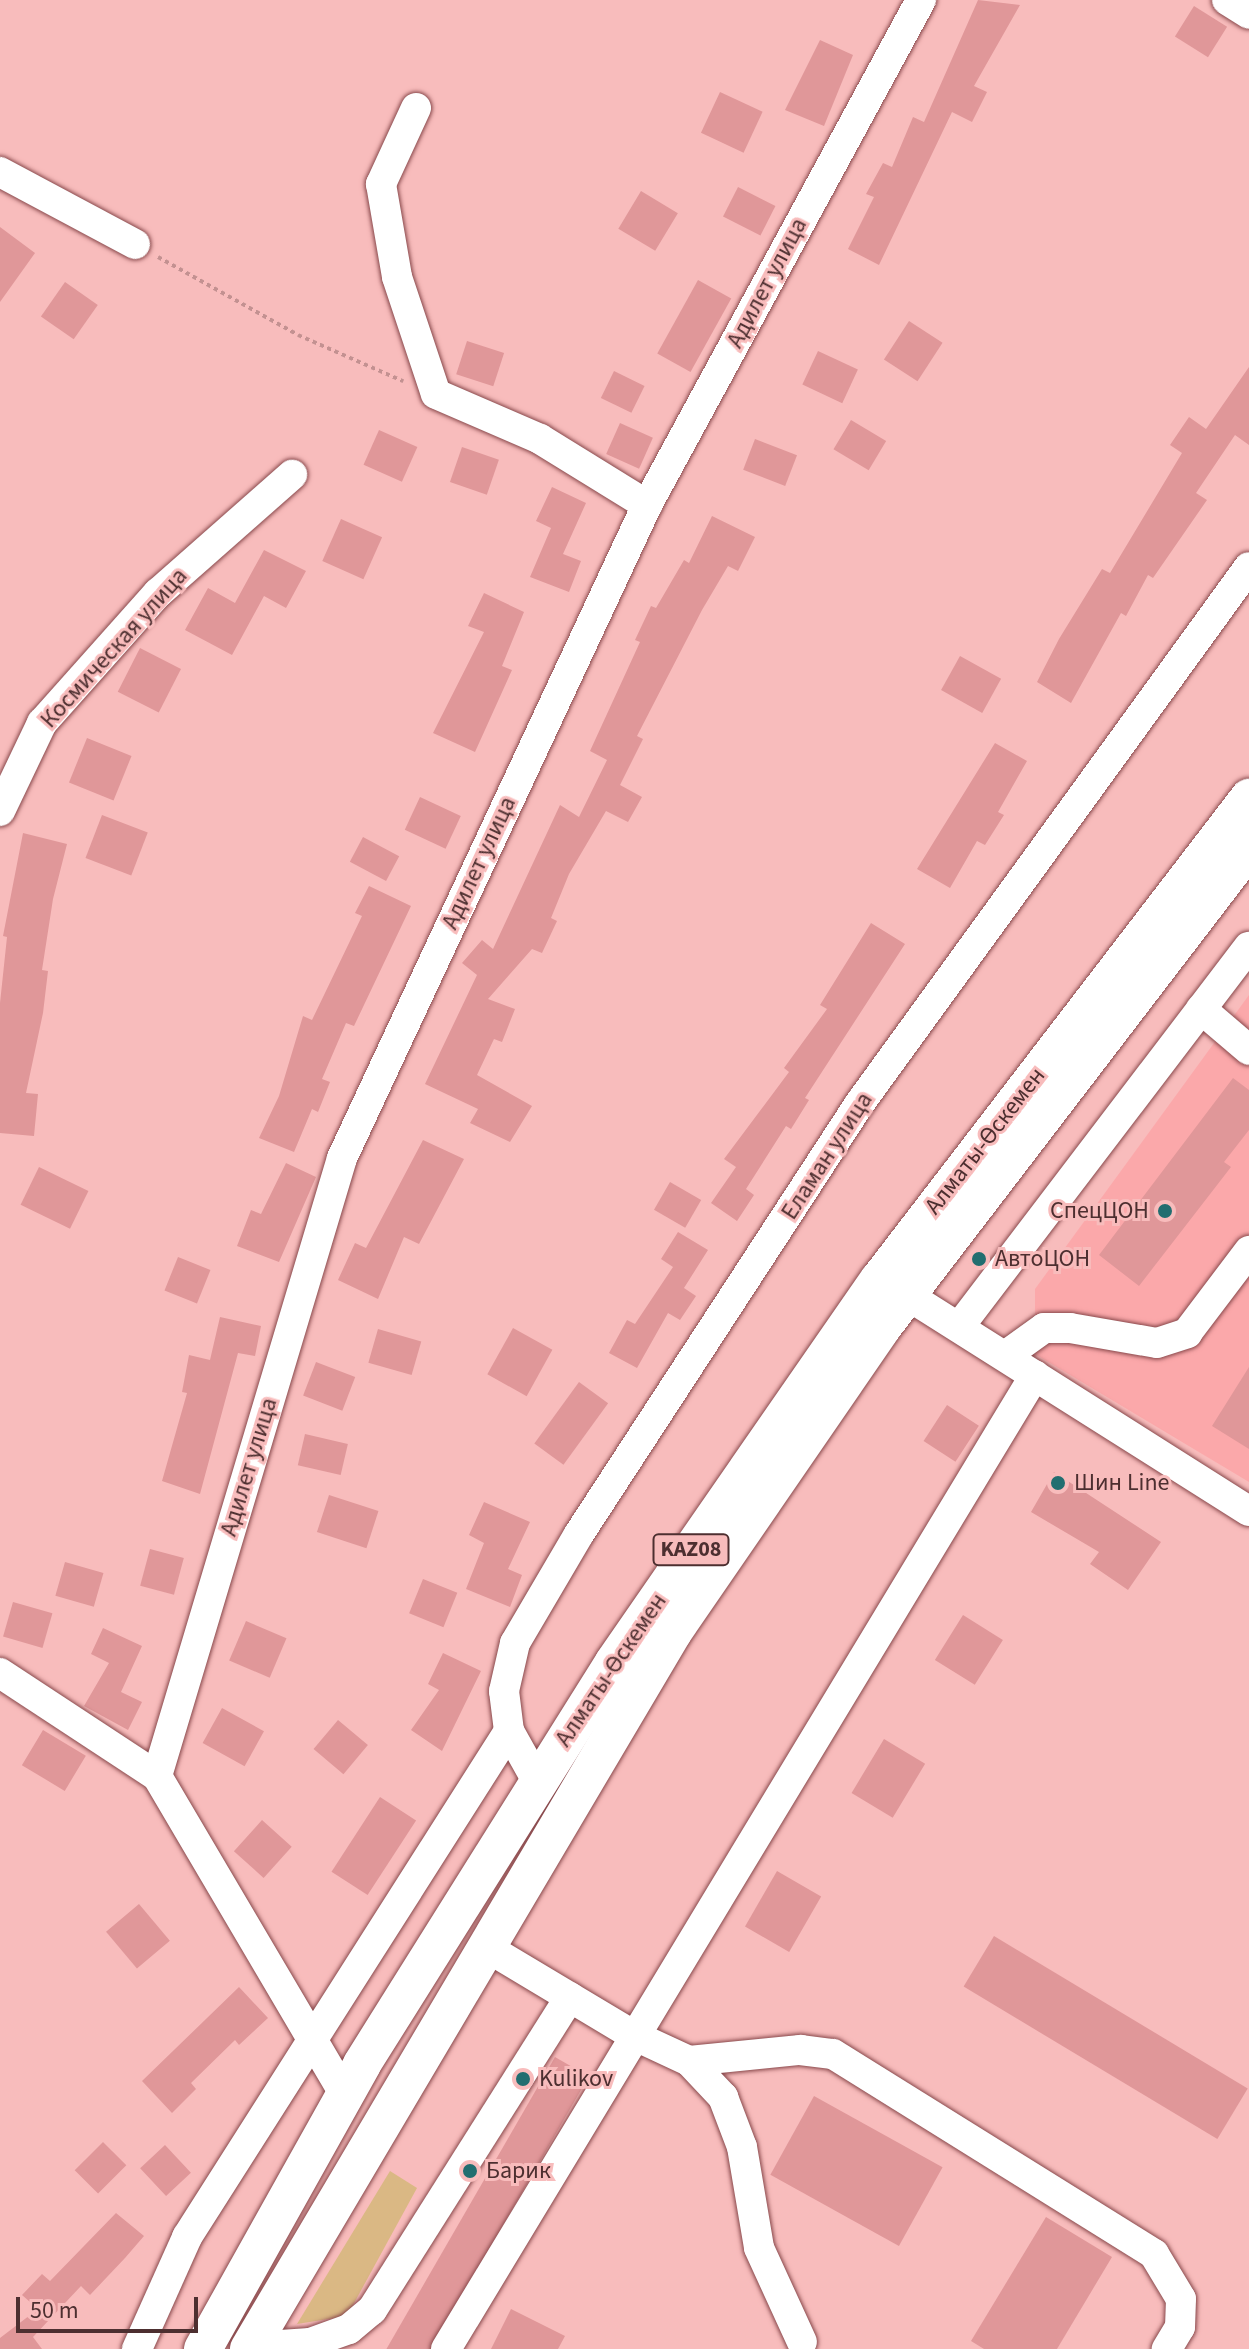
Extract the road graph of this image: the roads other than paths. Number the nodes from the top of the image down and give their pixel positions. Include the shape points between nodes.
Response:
1 (921, 0) edge
2 (1227, 0) edge
3 (1249, 14) edge
4 (416, 108) dead end
5 (0, 172) edge
6 (135, 244) road end
7 (292, 475) dead end
8 (647, 505) junction
9 (1249, 567) edge
10 (1249, 798) edge
11 (0, 811) edge
12 (1249, 848) edge
13 (1249, 947) edge
14 (1201, 1009) junction
15 (1249, 1050) edge
16 (1249, 1251) edge
17 (907, 1295) junction
18 (959, 1327) junction
19 (1005, 1356) junction
20 (1035, 1375) junction
21 (1249, 1511) edge
22 (629, 1671) junction
23 (0, 1673) edge
24 (509, 1731) junction
25 (157, 1776) junction
26 (537, 1781) junction
27 (486, 1947) junction
28 (570, 1997) junction
29 (633, 2035) junction
30 (311, 2038) junction
31 (689, 2061) junction
32 (344, 2094) junction
33 (802, 2342) dead end
34 (250, 2348) edge
35 (137, 2349) edge
36 (203, 2349) edge
37 (446, 2349) edge
38 (1167, 2349) edge

1 - 8 street, Адилет улица
2 - 3 street
4 - 8 street via 381,184 397,277 436,394 540,439
5 - 6 street
7 - 11 street, Космическая улица via 158,593 42,723
8 - 25 street, Адилет улица via 342,1158
9 - 24 street, Еламан улица via 860,1103 579,1534 515,1643 504,1691
10 - 22 main road, Алматы-Өскемен / KAZ08 via 879,1280
12 - 17 main road, Алматы-Өскемен / KAZ08
13 - 14 street
14 - 15 street
14 - 18 street
16 - 19 street via 1187,1333 1157,1343 1044,1328
17 - 18 street
17 - 22 main road, Алматы-Өскемен / KAZ08
18 - 19 street
19 - 20 street
20 - 21 street
20 - 29 street
22 - 26 main road, Алматы-Өскемен / KAZ08
22 - 27 main road, Алматы-Өскемен / KAZ08
23 - 25 street
24 - 26 street, Еламан улица
24 - 30 street
25 - 30 street
26 - 32 main road, Алматы-Өскемен / KAZ08
27 - 28 street
27 - 34 main road, Алматы-Өскемен / KAZ08
28 - 29 street
28 - 34 street via 372,2310 349,2329 310,2343
29 - 31 street
29 - 37 street
30 - 32 street
30 - 35 street via 187,2237
31 - 33 street via 723,2097 742,2147 759,2248
31 - 38 street via 800,2050 833,2054 1154,2254 1181,2299 1180,2327
32 - 36 main road, Алматы-Өскемен / KAZ08

